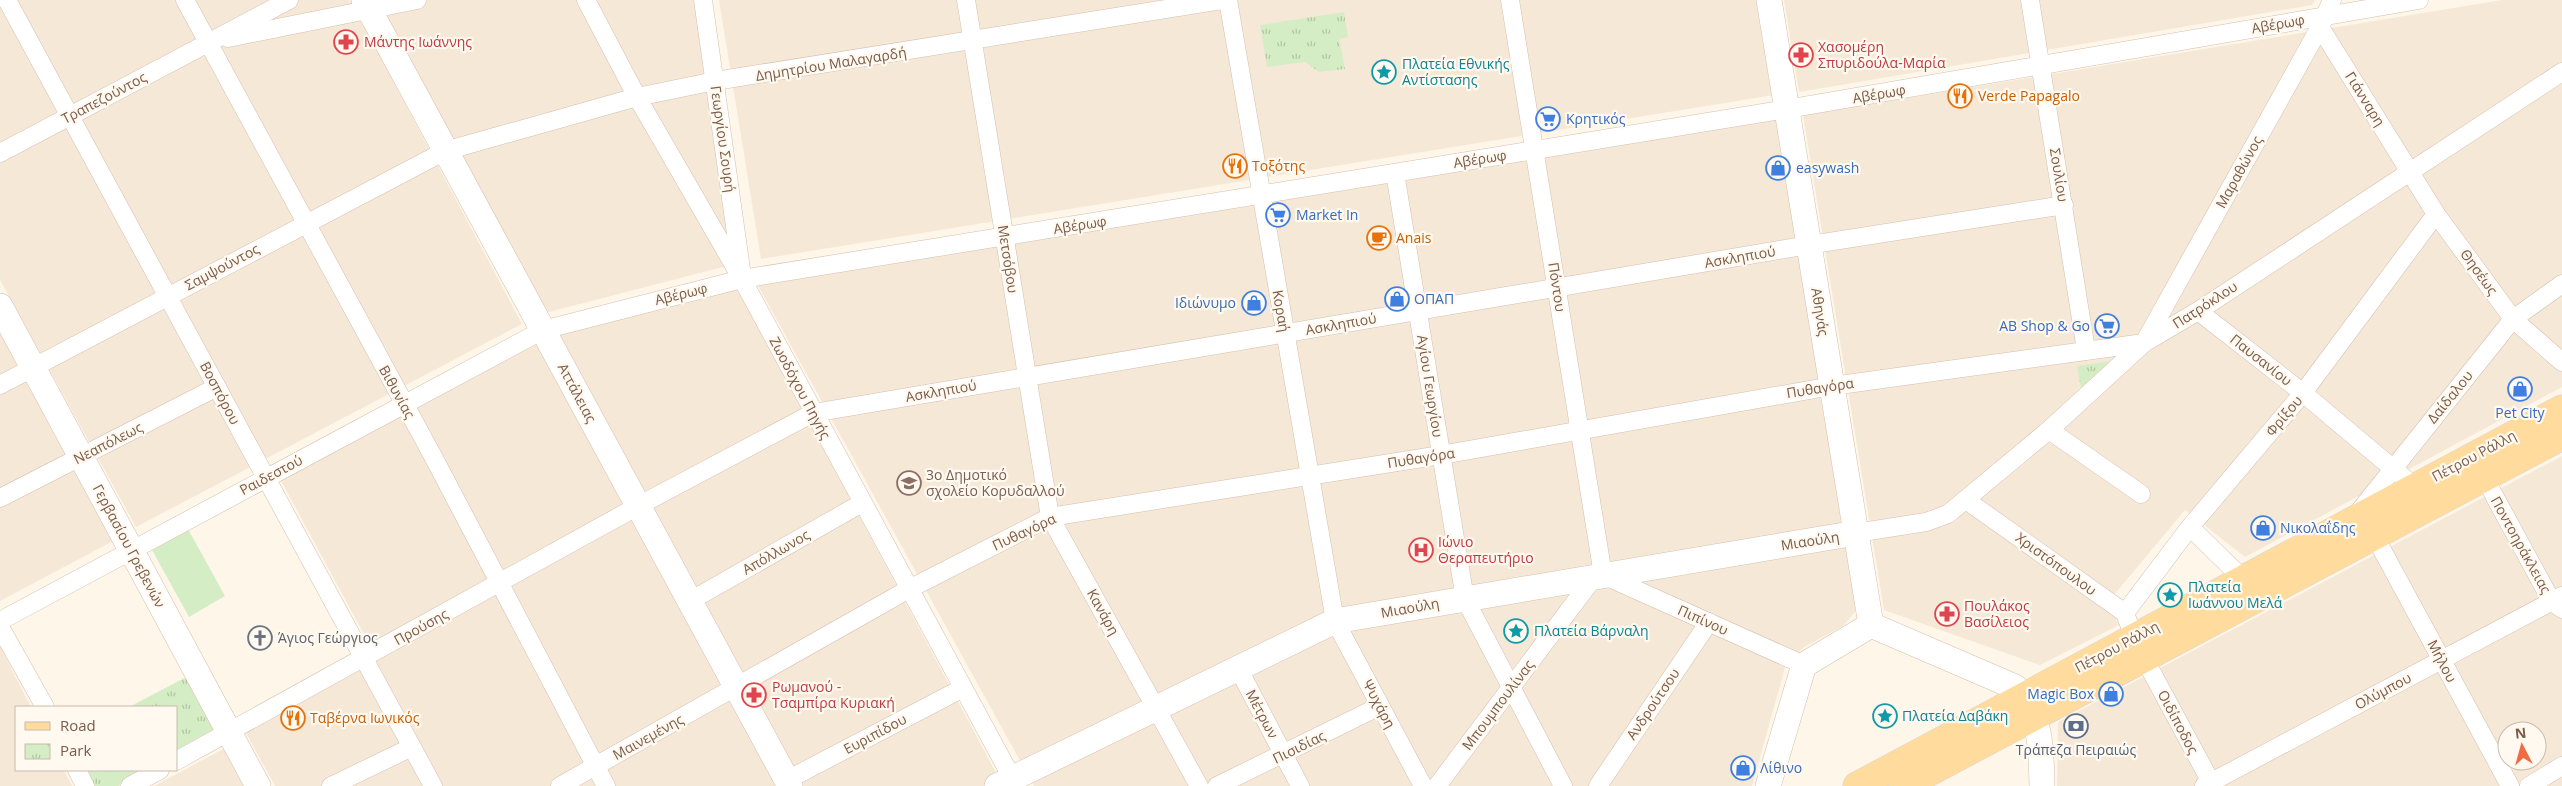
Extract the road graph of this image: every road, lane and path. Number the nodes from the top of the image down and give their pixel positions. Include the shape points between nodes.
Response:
1 (7, 0) edge
2 (184, 0) edge
3 (289, 0) edge
4 (417, 0) edge
5 (586, 0) edge
6 (703, 0) edge
7 (966, 0) edge
8 (1222, 0) edge
9 (1228, 0) edge
10 (1510, 0) edge
11 (1769, 0) edge
12 (2030, 0) edge
13 (2332, 0) edge
14 (2419, 0) edge
15 (366, 4) edge
16 (2321, 21) junction
17 (972, 42) junction
18 (208, 43) junction
19 (2041, 66) junction
20 (2562, 72) edge
21 (715, 82) junction
22 (637, 97) junction
23 (1787, 109) junction
24 (70, 117) junction
25 (445, 151) junction
26 (1535, 151) junction
27 (0, 153) edge
28 (2410, 170) junction
29 (1395, 172) junction
30 (1260, 195) junction
31 (2064, 205) junction
32 (2436, 214) junction
33 (304, 223) junction
34 (1004, 237) junction
35 (1809, 245) junction
36 (742, 279) junction
37 (2562, 284) edge
38 (1557, 287) junction
39 (168, 296) junction
40 (0, 306) edge
41 (1418, 311) junction
42 (2198, 311) junction
43 (2513, 319) junction
44 (543, 330) junction
45 (1285, 333) junction
46 (2144, 343) junction
47 (2086, 350) junction
48 (2562, 362) edge
49 (33, 368) junction
50 (1027, 377) junction
51 (0, 385) edge
52 (1832, 386) junction
53 (217, 387) junction
54 (2303, 394) junction
55 (404, 404) junction
56 (2562, 409) edge
57 (813, 413) junction
58 (1580, 430) junction
59 (2049, 430) junction
60 (2562, 436) edge
61 (1441, 455) junction
62 (81, 457) junction
63 (2393, 467) junction
64 (1309, 474) junction
65 (266, 478) junction
66 (2484, 478) junction
67 (2415, 488) junction
68 (2141, 494) dead end
69 (0, 498) edge
70 (1966, 500) junction
71 (862, 503) junction
72 (638, 506) junction
73 (1050, 517) junction
74 (2351, 522) junction
75 (2190, 527) junction
76 (1856, 533) junction
77 (2374, 535) junction
78 (131, 550) junction
79 (1598, 576) junction
80 (2243, 579) junction
81 (500, 583) junction
82 (909, 589) junction
83 (1465, 599) junction
84 (690, 600) junction
85 (2559, 602) edge
86 (0, 620) edge
87 (1335, 621) junction
88 (1709, 622) junction
89 (1871, 625) junction
90 (0, 626) edge
91 (2134, 636) junction
92 (364, 658) junction
93 (2441, 660) junction
94 (1804, 664) junction
95 (1238, 668) junction
96 (737, 687) junction
97 (963, 688) junction
98 (1511, 688) junction
99 (44, 706) edge
100 (1380, 706) junction
101 (2030, 706) junction
102 (1157, 708) junction
103 (230, 732) junction
104 (412, 747) junction
105 (1284, 755) junction
106 (178, 760) edge
107 (595, 766) junction
108 (2562, 766) edge
109 (78, 771) edge
110 (158, 771) edge
111 (789, 783) edge
112 (1009, 783) edge
113 (2209, 785) edge
114 (85, 786) edge
115 (130, 786) edge
116 (258, 786) edge
117 (331, 786) edge
118 (433, 786) edge
119 (560, 786) edge
120 (606, 786) edge
121 (1199, 786) edge
122 (1217, 786) edge
123 (1300, 786) edge
124 (1423, 786) edge
125 (1437, 786) edge
126 (1563, 786) edge
127 (1598, 786) edge
128 (1768, 786) edge
129 (1857, 786) edge
130 (1903, 786) edge
131 (2042, 786) edge
132 (2510, 786) edge
133 (2529, 786) edge

1 - 24 street, Βοσπόρου
2 - 18 street, Βιθυνίας
3 - 18 street, Τραπεζούντος
4 - 15 street, Τραπεζούντος
5 - 22 street, Ζωοδόχου Πηγής
6 - 21 street, Γεωργίου Σουρή
7 - 17 street, Μετσόβου
8 - 17 street, Δημητρίου Μαλαγαρδή
9 - 30 street, Κοραή
10 - 26 street, Πόντου
11 - 23 street, Αθηνάς
12 - 19 street, Σουλίου
13 - 16 street, Μαραθώνος
14 - 16 street, Αβέρωφ
15 - 18 street, Τραπεζούντος
15 - 25 street, Αττάλειας
16 - 19 street, Αβέρωφ
16 - 28 street, Γιάνναρη
16 - 46 street, Μαραθώνος
17 - 21 street, Δημητρίου Μαλαγαρδή
17 - 34 street, Μετσόβου
18 - 24 street, Τραπεζούντος
18 - 33 street, Βιθυνίας
19 - 23 street, Αβέρωφ
19 - 31 street, Σουλίου
20 - 28 street, Πατρόκλου
21 - 22 street, Δημητρίου Μαλαγαρδή
21 - 36 street, Γεωργίου Σουρή
22 - 25 street, Δημητρίου Μαλαγαρδή
22 - 36 street, Ζωοδόχου Πηγής
23 - 26 street, Αβέρωφ
23 - 35 street, Αθηνάς
24 - 27 street, Τραπεζούντος
24 - 39 street, Βοσπόρου
25 - 33 street, Σαμψούντος
25 - 44 street, Αττάλειας
26 - 29 street, Αβέρωφ
26 - 38 street, Πόντου
28 - 32 street, Θησέως
28 - 42 street, Πατρόκλου
29 - 30 street, Αβέρωφ
29 - 41 street, Αγίου Γεωργίου
30 - 34 street, Αβέρωφ
30 - 45 street, Κοραή
31 - 35 street, Ασκληπιού
31 - 47 street, Σουλίου
32 - 43 street, Θησέως
32 - 54 street, Φρίξου
33 - 39 street, Σαμψούντος
33 - 55 street, Βιθυνίας
34 - 36 street, Αβέρωφ
34 - 50 street, Μετσόβου
35 - 38 street, Ασκληπιού
35 - 52 street, Αθηνάς
36 - 44 street, Αβέρωφ
36 - 57 street, Ζωοδόχου Πηγής
37 - 43 street, Δαίδαλου
38 - 41 street, Ασκληπιού
38 - 58 street, Πόντου
39 - 49 street, Σαμψούντος
39 - 53 street, Βοσπόρου
40 - 49 street, Γερβασίου Γρεβενών
41 - 45 street, Ασκληπιού
41 - 61 street, Αγίου Γεωργίου
42 - 46 street, Πατρόκλου
42 - 54 street, Παυσανίου
43 - 48 street, Θησέως
43 - 63 street, Δαίδαλου
44 - 55 street, Ραιδεστού
44 - 72 street, Αττάλειας
45 - 50 street, Ασκληπιού
45 - 64 street, Κοραή
46 - 47 street, Πυθαγόρα
46 - 59 street, Πατρόκλου
47 - 52 street, Πυθαγόρα
49 - 51 street, Σαμψούντος
49 - 62 street, Γερβασίου Γρεβενών
50 - 57 street, Ασκληπιού
50 - 73 street, Μετσόβου
52 - 58 street, Πυθαγόρα
52 - 76 street, Αθηνάς
53 - 62 street, Νεαπόλεως
53 - 65 street, Βοσπόρου
54 - 63 street, Παυσανίου
54 - 75 street, Φρίξου
55 - 65 street, Ραιδεστού
55 - 81 street, Βιθυνίας
56 - 67 main road, Πέτρου Ράλλη
57 - 71 street, Ζωοδόχου Πηγής
57 - 72 street, Ασκληπιού
58 - 61 street, Πυθαγόρα
58 - 79 street, Πόντου
59 - 68 street
59 - 70 street, Πατρόκλου
60 - 66 main road, Πέτρου Ράλλη
61 - 64 street, Πυθαγόρα
61 - 83 street, Αγίου Γεωργίου
62 - 69 street, Νεαπόλεως
62 - 78 street, Γερβασίου Γρεβενών
63 - 67 street, Παυσανίου
63 - 74 street, Δαίδαλου
64 - 73 street, Πυθαγόρα
64 - 87 street, Κοραή
65 - 78 street, Ραιδεστού
65 - 92 street, Βοσπόρου
66 - 77 main road, Πέτρου Ράλλη
66 - 85 street, Ποντοηράκλειας
67 - 74 main road, Πέτρου Ράλλη
70 - 76 street, Πατρόκλου via 1937,520
70 - 91 street, Χριστόπουλου
71 - 82 street, Ζωοδόχου Πηγής
71 - 84 street, Απόλλωνος
72 - 81 street, Προύσης
72 - 84 street, Αττάλειας
73 - 82 street, Πυθαγόρα
73 - 102 street, Κανάρη
74 - 80 main road, Πέτρου Ράλλη
75 - 80 street
75 - 91 street, Φρίξου
76 - 79 street, Μιαούλη
76 - 89 street, Αθηνάς
77 - 91 main road, Πέτρου Ράλλη
77 - 93 street, Μήλου
78 - 86 street, Ραιδεστού
78 - 103 street, Γερβασίου Γρεβενών
79 - 83 street, Μιαούλη
79 - 88 street, Πιπίνου
79 - 98 street, Μπουμπουλίνας
80 - 91 main road, Πέτρου Ράλλη
81 - 92 street, Προύσης
81 - 107 street, Βιθυνίας
82 - 96 street, Πυθαγόρα
82 - 97 street, Ζωοδόχου Πηγής
83 - 87 street, Μιαούλη
83 - 98 street, Αγίου Γεωργίου
84 - 96 street, Αττάλειας
85 - 93 street, Ολύμπου
87 - 95 street, Μιαούλη
87 - 100 street, Ψυχάρη
88 - 94 street, Πιπίνου
88 - 127 street, Ανδρούτσου
89 - 94 street
89 - 101 street via 2015,686
90 - 99 street
91 - 101 main road, Πέτρου Ράλλη
91 - 113 street, Οιδίποδος
92 - 103 street, Προύσης
92 - 104 street, Βοσπόρου
93 - 113 street, Ολύμπου
93 - 132 street, Μήλου
94 - 128 street
95 - 102 street, Μιαούλη
95 - 105 street, Μέτρων
96 - 107 street, Μαινεμένης
96 - 111 street, Αττάλειας
97 - 111 street, Ευριπίδου
97 - 112 street, Ζωοδόχου Πηγής
98 - 125 street, Μπουμπουλίνας
98 - 126 street, Αγίου Γεωργίου
100 - 105 street, Πισιδίας
100 - 124 street, Ψυχάρη
101 - 129 main road, Πέτρου Ράλλη
101 - 130 main road, Πέτρου Ράλλη
101 - 131 street via 2040,736
102 - 112 street, Μιαούλη
102 - 121 street, Κανάρη
103 - 106 street, Προύσης
103 - 116 street, Γερβασίου Γρεβενών
104 - 117 street
104 - 118 street, Βοσπόρου
105 - 122 street, Πισιδίας
105 - 123 street, Μέτρων
107 - 119 street, Μαινεμένης
107 - 120 street, Βιθυνίας
108 - 133 street
109 - 114 street
110 - 115 street

